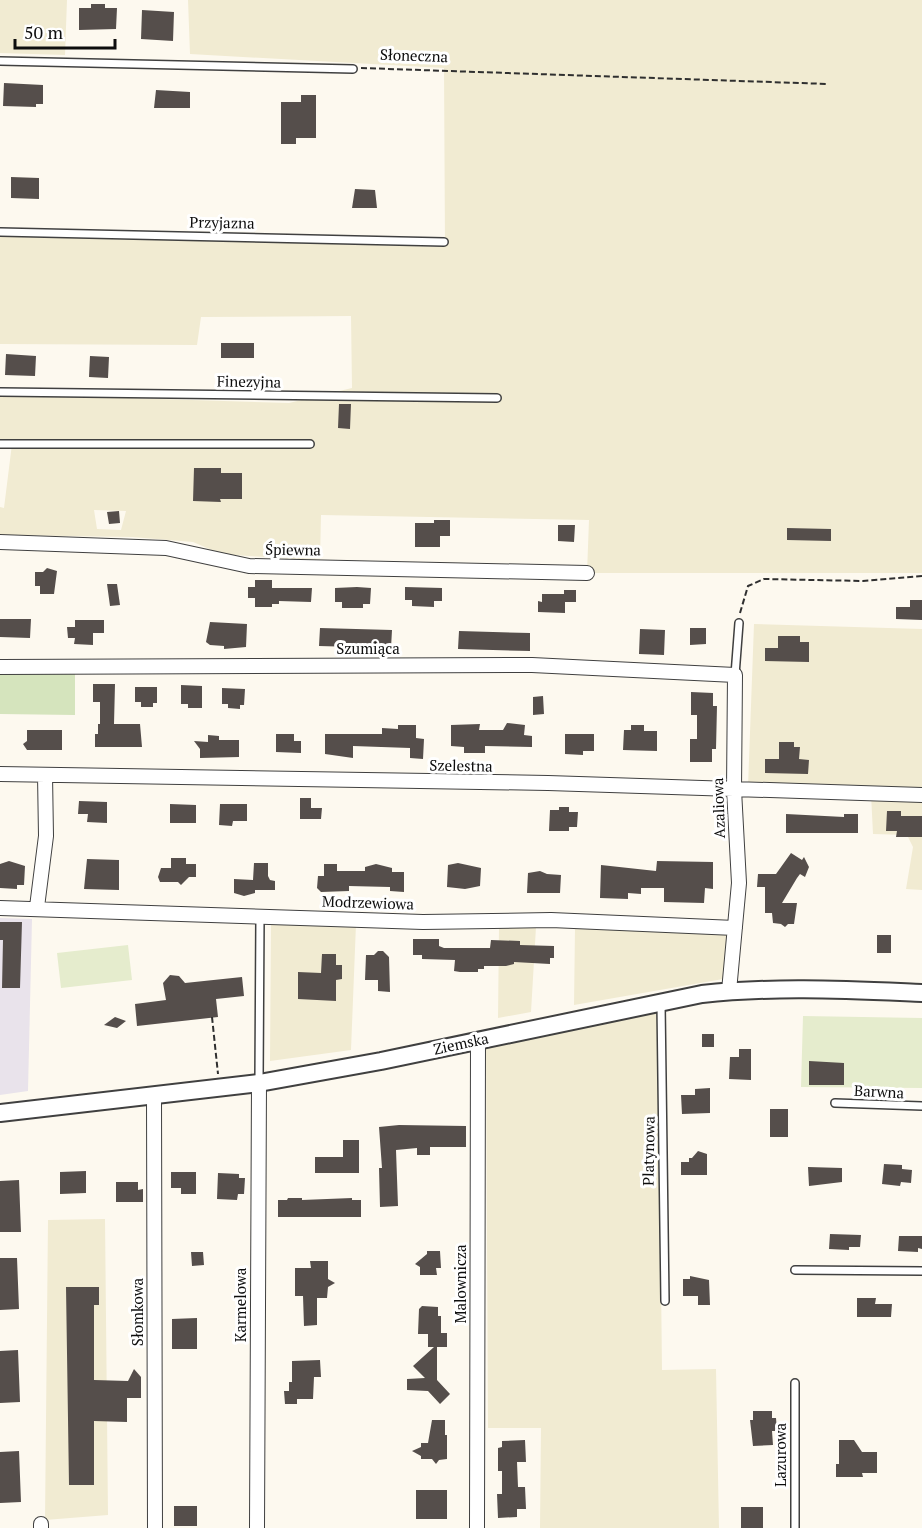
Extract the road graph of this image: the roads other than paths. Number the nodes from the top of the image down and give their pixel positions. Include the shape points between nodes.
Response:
1 (0, 62) edge
2 (352, 69) road end
3 (0, 232) edge
4 (444, 242) dead end
5 (0, 392) edge
6 (497, 398) dead end
7 (0, 444) edge
8 (310, 444) dead end
9 (0, 542) edge
10 (587, 573) dead end
11 (739, 623) road end
12 (0, 667) edge
13 (735, 675) junction
14 (0, 774) edge
15 (45, 775) junction
16 (734, 790) junction
17 (922, 795) edge
18 (37, 907) junction
19 (0, 908) edge
20 (260, 916) junction
21 (735, 928) junction
22 (729, 991) junction
23 (922, 993) edge
24 (660, 1000) junction
25 (478, 1040) junction
26 (259, 1083) junction
27 (154, 1095) junction
28 (834, 1103) dead end
29 (922, 1106) edge
30 (0, 1113) edge
31 (795, 1270) dead end
32 (922, 1271) edge
33 (665, 1301) dead end
34 (795, 1383) dead end
35 (155, 1528) edge
36 (257, 1528) edge
37 (477, 1528) edge
38 (795, 1528) edge

1 - 2 lane
3 - 4 lane, Przyjazna
5 - 6 lane, Finezyjna
7 - 8 lane
9 - 10 street, Śpiewna via 166,548 249,566
11 - 13 lane, Azaliowa
12 - 13 street, Szumiąca via 532,665
13 - 16 street, Azaliowa
14 - 15 street, Szelestna
15 - 16 street, Szelestna
15 - 18 street via 46,836
16 - 17 street, Szelestna
16 - 21 street, Azaliowa via 739,883
18 - 19 street, Modrzewiowa
18 - 20 street, Modrzewiowa
20 - 21 street, Modrzewiowa via 423,922 551,920
20 - 26 lane
21 - 22 street, Azaliowa
22 - 23 street, Ziemska
22 - 24 street, Ziemska
24 - 25 street, Ziemska
24 - 33 lane, Platynowa
25 - 26 street, Ziemska
25 - 37 street, Malownicza
26 - 27 street, Ziemska
26 - 36 street, Karmelowa
27 - 30 street, Ziemska
27 - 35 street, Słomkowa
28 - 29 lane, Barwna
31 - 32 lane
34 - 38 lane, Lazurowa

